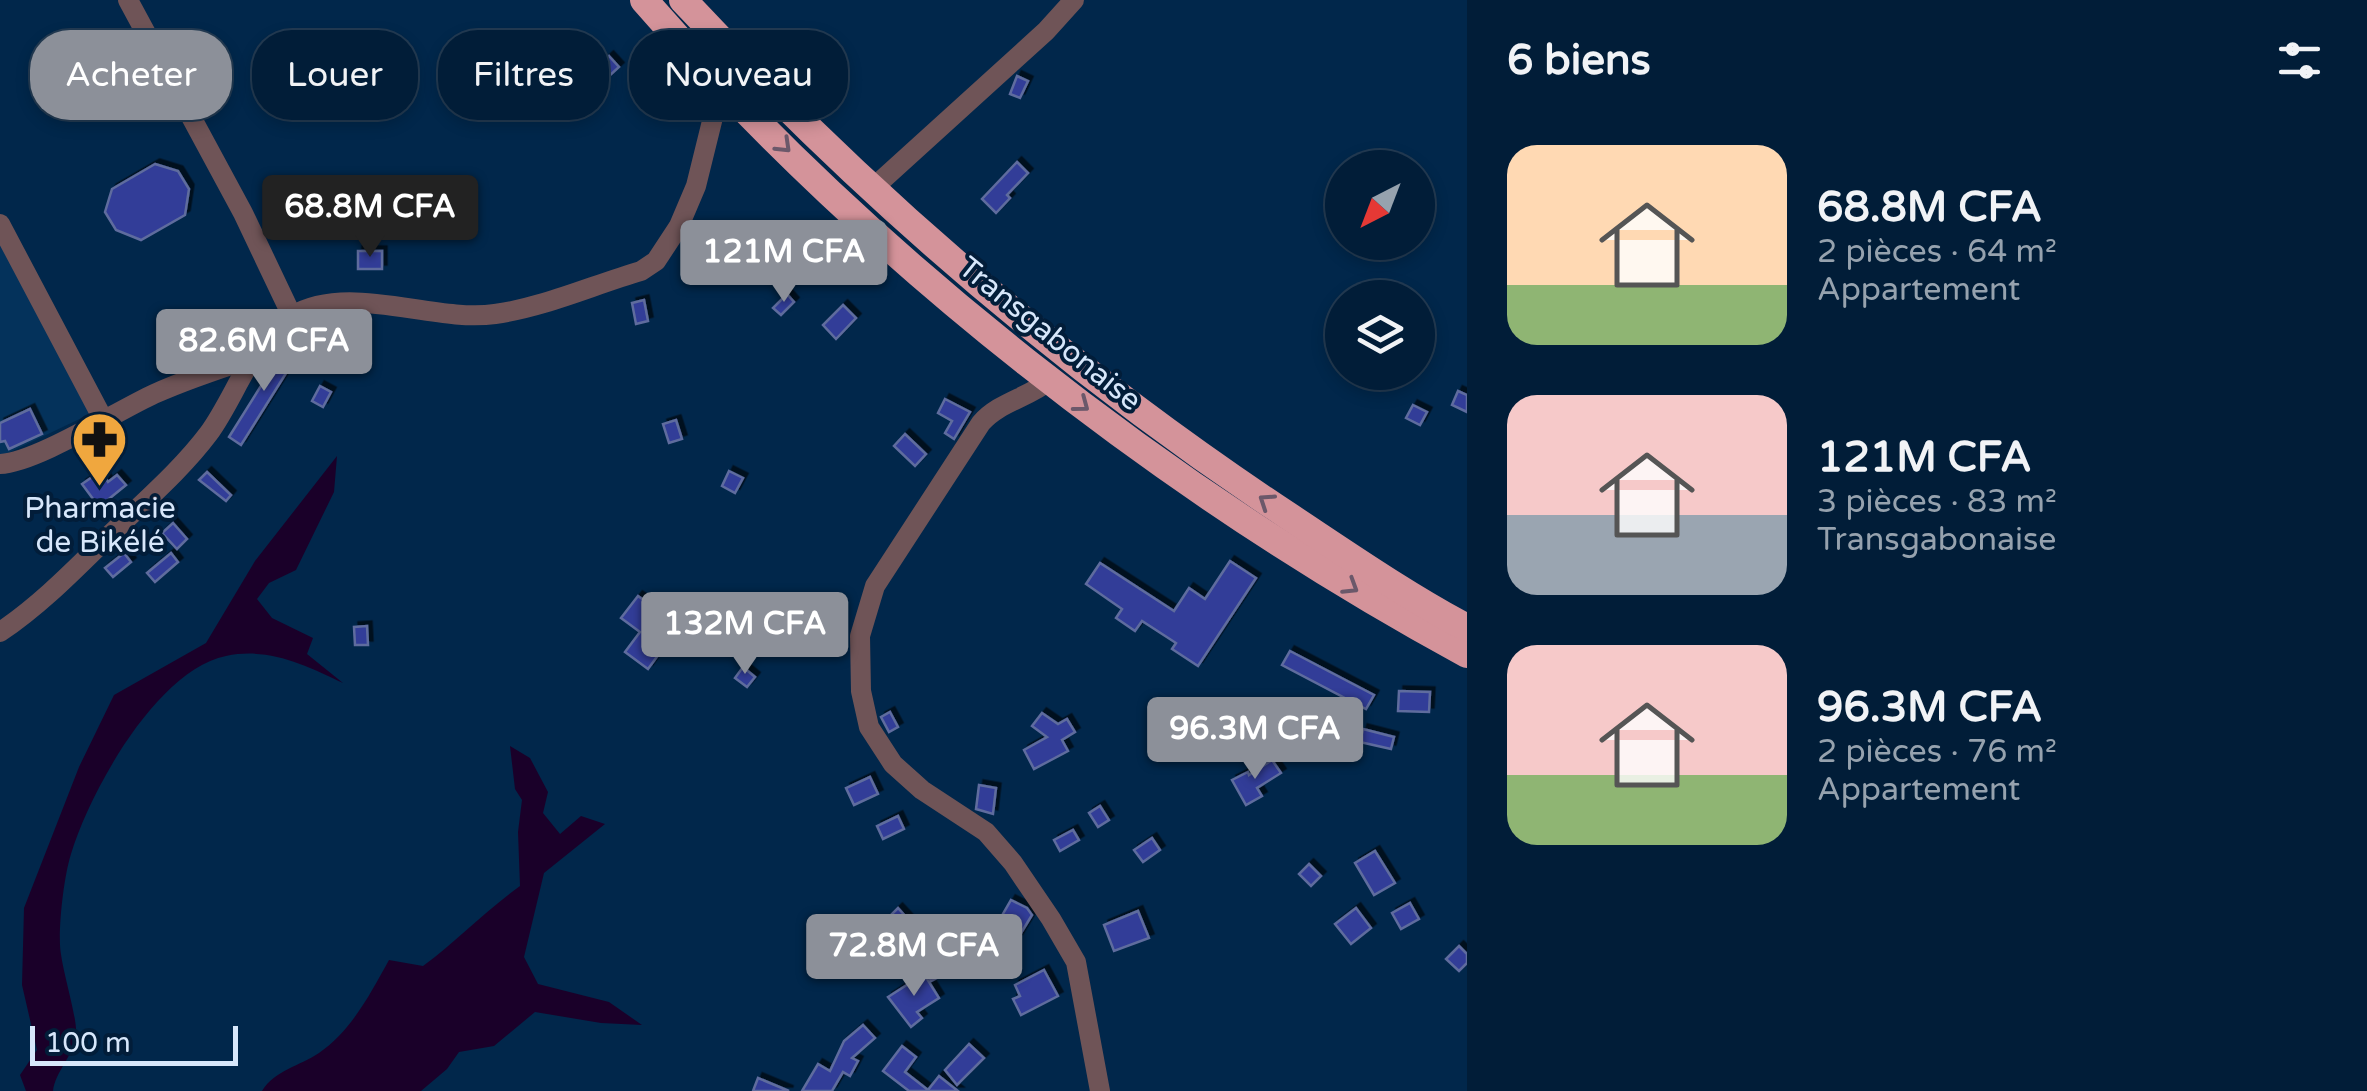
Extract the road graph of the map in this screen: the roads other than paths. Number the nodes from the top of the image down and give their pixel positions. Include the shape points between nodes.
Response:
1 (128, 0) edge
2 (644, 0) edge
3 (683, 0) edge
4 (1074, 0) edge
5 (671, 30) edge
6 (711, 30) edge
7 (712, 120) edge
8 (758, 120) edge
9 (801, 120) edge
10 (872, 188) junction
11 (0, 224) edge
12 (292, 316) junction
13 (255, 357) junction
14 (1050, 380) junction
15 (103, 419) junction
16 (0, 464) edge
17 (1464, 622) edge
18 (0, 632) edge
19 (1467, 654) edge
20 (1100, 1091) edge

1 - 12 street
2 - 5 highway, Transgabonaise
3 - 6 highway, Transgabonaise
4 - 10 street
7 - 12 street via 679,226 656,261 641,270 498,314 335,304
8 -> 14 highway, Transgabonaise via 913,266
9 - 10 highway, Transgabonaise
17 -> 10 highway, Transgabonaise via 1186,448 969,277
11 - 15 street
12 - 13 street
13 - 15 street
13 - 18 street via 189,458
14 -> 19 highway, Transgabonaise via 1230,510
14 - 20 street via 981,423 875,586 860,636 861,691 869,727 893,764 986,832 1051,919 1076,962
15 - 16 street

